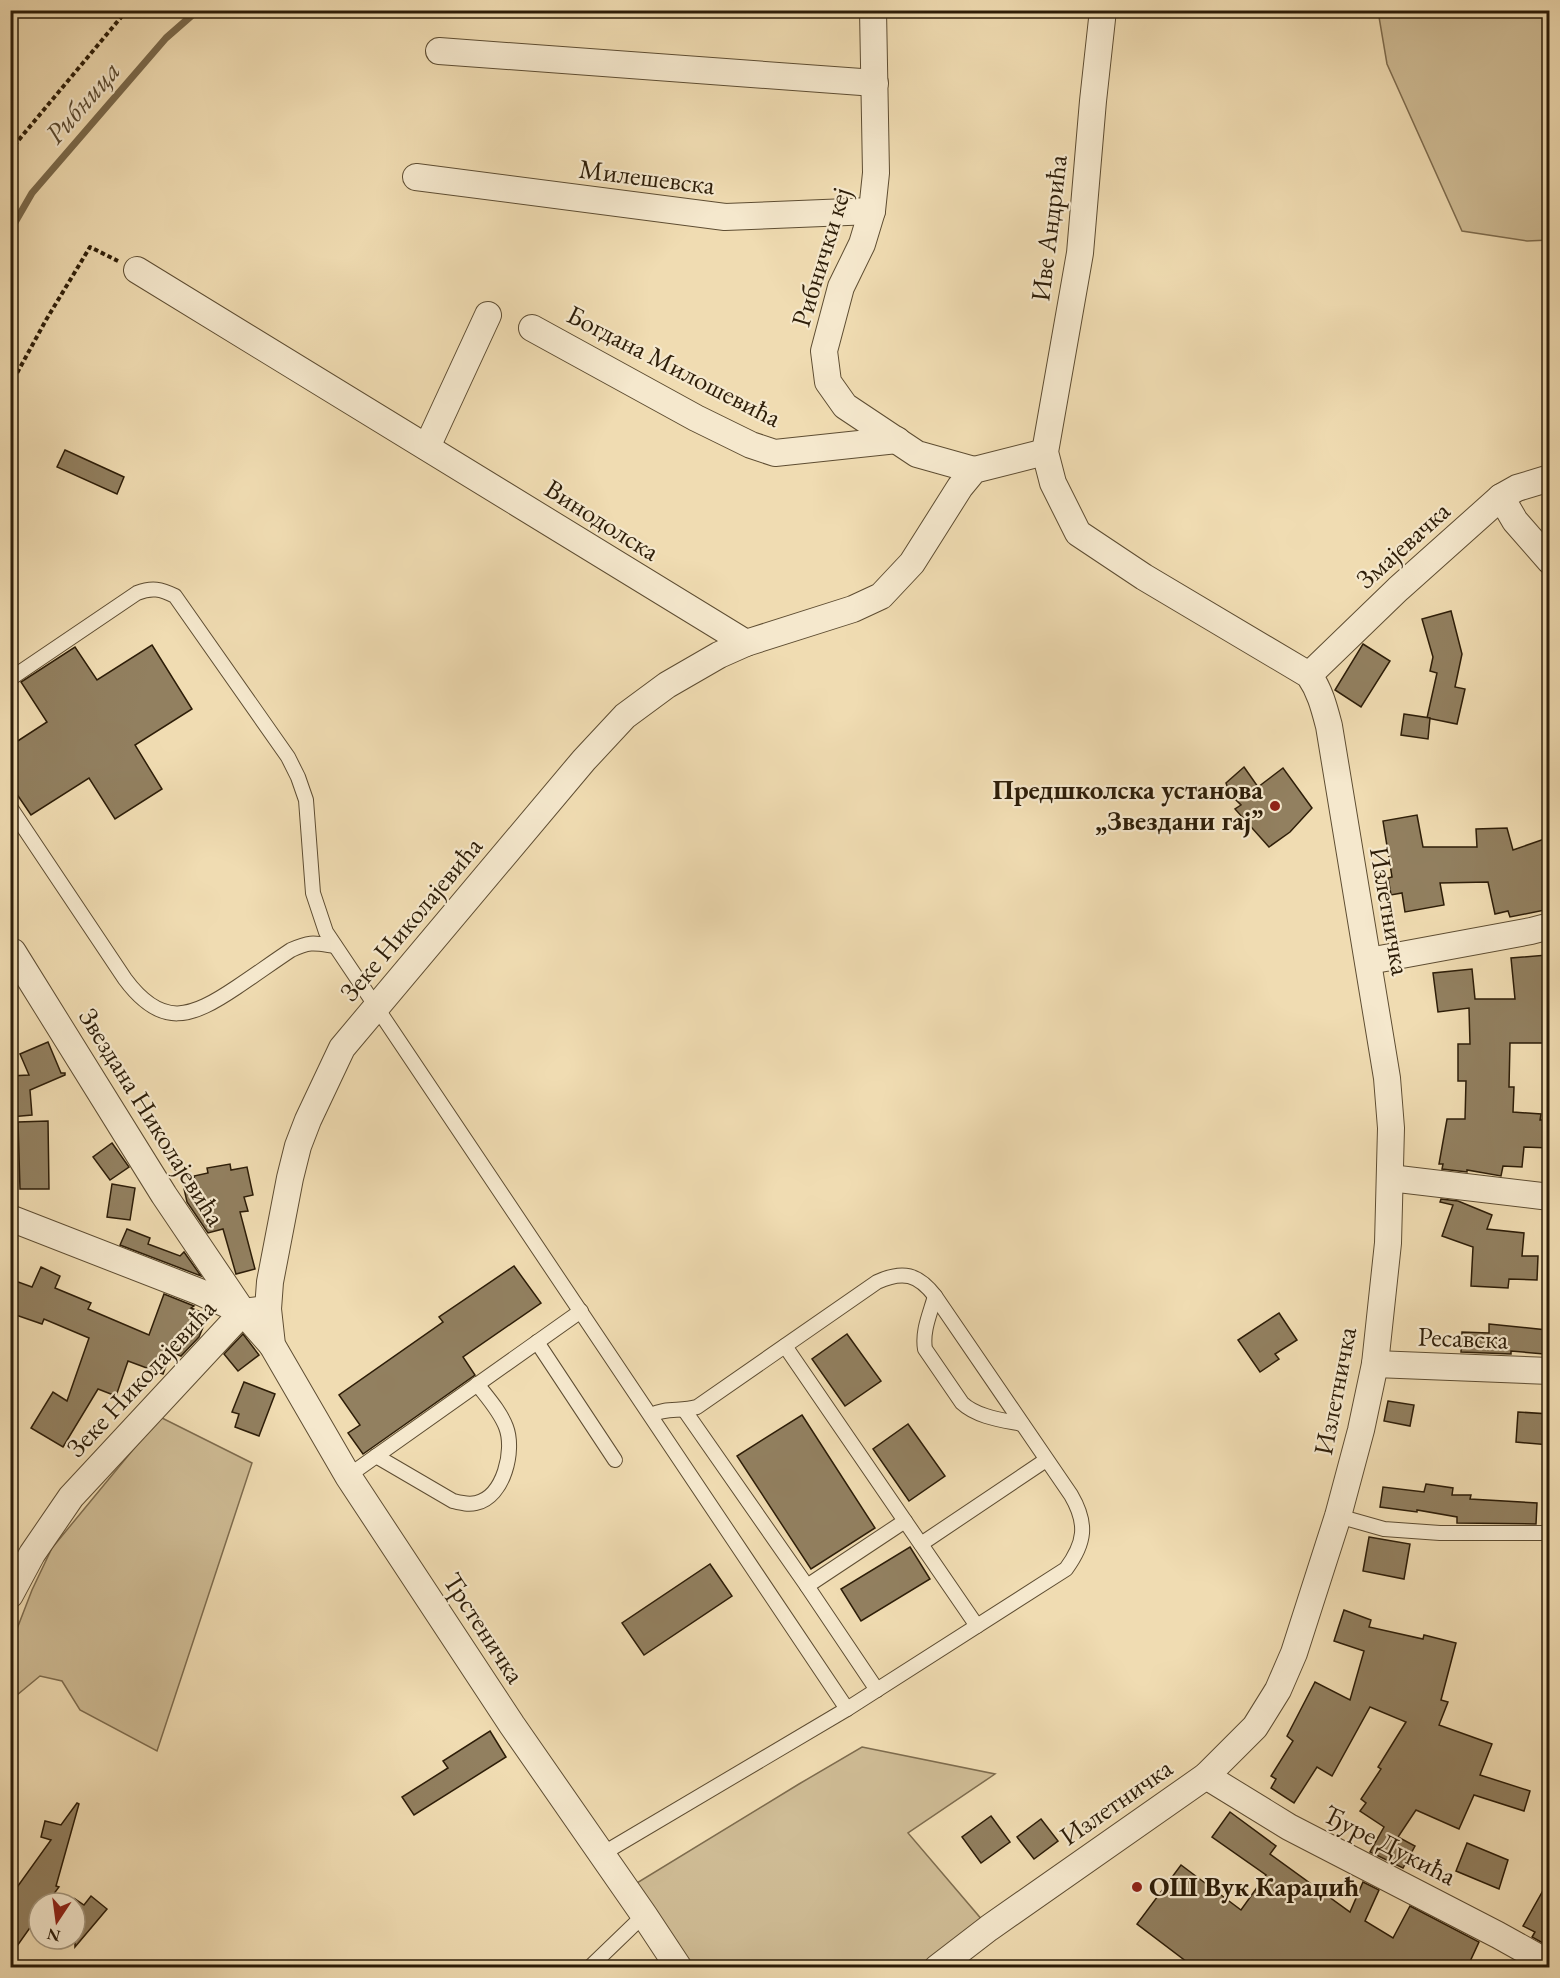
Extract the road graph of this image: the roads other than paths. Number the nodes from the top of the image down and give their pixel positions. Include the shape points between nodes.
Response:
1 (873, 10) edge
2 (1103, 10) edge
3 (439, 51) dead end
4 (875, 83) junction
5 (416, 177) dead end
6 (872, 211) junction
7 (137, 270) road end
8 (488, 315) dead end
9 (532, 328) dead end
10 (897, 440) junction
11 (428, 447) junction
12 (1045, 452) junction
13 (974, 470) junction
14 (1550, 478) edge
15 (1501, 497) junction
16 (1550, 561) edge
17 (746, 643) junction
18 (1309, 675) junction
19 (10, 679) edge
20 (10, 807) edge
21 (1550, 927) edge
22 (334, 946) junction
23 (13, 952) dead end
24 (1369, 961) junction
25 (376, 1007) junction
26 (1390, 1178) junction
27 (1550, 1197) edge
28 (10, 1218) edge
29 (935, 1296) junction
30 (256, 1310) junction
31 (581, 1311) junction
32 (537, 1342) junction
33 (785, 1346) junction
34 (1375, 1364) junction
35 (1550, 1371) edge
36 (477, 1384) junction
37 (685, 1411) junction
38 (651, 1416) junction
39 (1022, 1424) junction
40 (376, 1455) junction
41 (615, 1460) dead end
42 (1046, 1460) junction
43 (348, 1476) junction
44 (1338, 1516) junction
45 (905, 1521) junction
46 (1550, 1533) edge
47 (921, 1544) junction
48 (807, 1586) junction
49 (10, 1595) edge
50 (977, 1626) junction
51 (877, 1690) junction
52 (847, 1709) junction
53 (1206, 1776) junction
54 (602, 1854) junction
55 (644, 1915) junction
56 (1550, 1964) edge
57 (940, 1966) edge
58 (589, 1968) edge
59 (679, 1968) edge

1 - 4 street, Рибнички кеј
2 - 12 street, Иве Андрића via 1080,253
3 - 4 street
4 - 6 street, Рибнички кеј via 876,173
5 - 6 street, Милешевска via 725,217
6 - 10 street, Рибнички кеј via 842,287 824,351 825,361 828,382 845,406
7 - 11 street, Винодолска
8 - 11 street
9 - 10 street, Богдана Милошевића via 696,418 775,453
10 - 13 street, Рибнички кеј via 917,454
11 - 17 street, Винодолска
12 - 13 street
12 - 18 street via 1053,483 1078,533 1143,577
13 - 17 street, Зеке Николајевића via 912,563 881,596 853,609
14 - 15 street, Змајевачка
15 - 16 street via 1515,521
15 - 18 street, Змајевачка
17 - 25 street, Зеке Николајевића via 668,685 625,716
18 - 24 street, Излетничка via 1323,700 1329,726
19 - 22 lane via 136,593 149,588 175,596 298,777 306,801 313,893
20 - 22 lane via 125,979 138,997 155,1008 188,1013 206,1007 291,950 314,942
21 - 24 street
22 - 25 lane
23 - 30 street, Звездана Николајевића via 164,1195
24 - 26 street, Излетничка via 1387,1078
25 - 30 street, Зеке Николајевића via 342,1048 308,1120 290,1178 270,1282
25 - 31 lane
26 - 27 street
26 - 34 street, Излетничка via 1388,1243
28 - 30 street
29 - 33 lane via 914,1278 890,1276
29 - 39 lane
29 - 39 lane via 925,1329 925,1349 969,1409
30 - 43 street, Трстеничка via 272,1346
30 - 49 street, Зеке Николајевића via 71,1497
31 - 32 lane
31 - 38 lane
32 - 36 lane
32 - 41 lane
33 - 37 lane via 708,1401
33 - 45 lane
34 - 35 street, Ресавска
34 - 44 street, Излетничка
36 - 40 lane
36 - 40 lane via 499,1413 509,1441 503,1474 488,1497 479,1503 453,1501
37 - 38 lane via 666,1409
37 - 48 lane
38 - 52 lane
39 - 42 lane
40 - 43 lane
42 - 47 lane
42 - 50 lane via 1079,1509 1083,1523 1076,1556 1066,1569
43 - 54 street, Трстеничка
44 - 46 lane via 1384,1529
44 - 53 street, Излетничка via 1294,1653 1278,1690 1254,1727
45 - 47 lane
45 - 48 lane
47 - 50 lane
48 - 51 lane
50 - 51 lane
51 - 52 lane
52 - 54 lane
53 - 56 street, Ђуре Дукића via 1289,1827
53 - 57 street, Излетничка
54 - 55 street, Трстеничка
55 - 58 lane
55 - 59 street, Трстеничка

